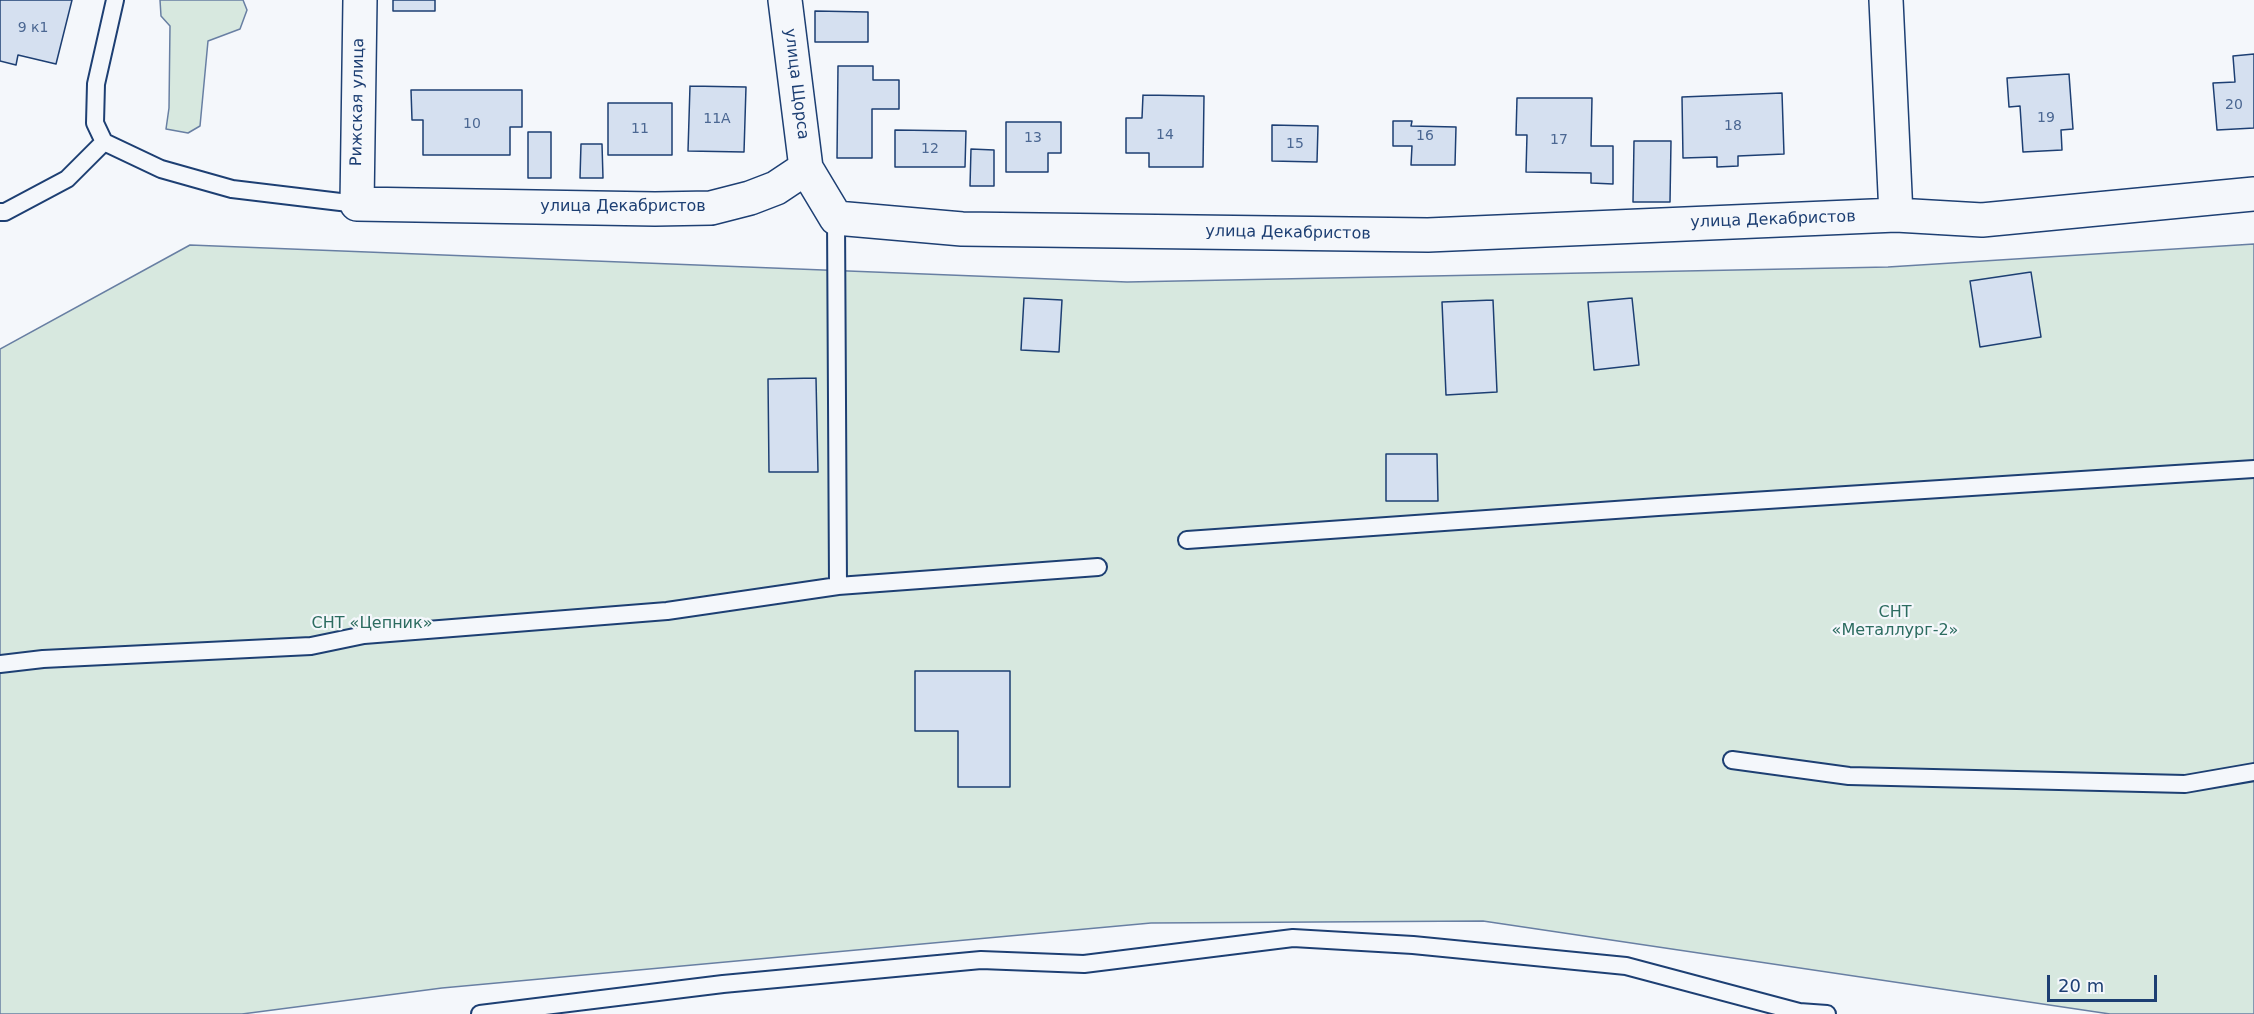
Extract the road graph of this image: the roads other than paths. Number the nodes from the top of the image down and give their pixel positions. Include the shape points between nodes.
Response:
1 (115, 0) edge
2 (360, 0) edge
3 (786, 0) edge
4 (1886, 0) edge
5 (104, 142) junction
6 (806, 168) junction
7 (2254, 194) edge
8 (357, 204) junction
9 (0, 212) edge
10 (1896, 215) junction
11 (836, 218) junction
12 (2254, 469) edge
13 (1187, 540) dead end
14 (1098, 567) dead end
15 (838, 586) junction
16 (0, 664) edge
17 (1732, 760) dead end
18 (2254, 772) edge
19 (480, 1014) edge
20 (1827, 1014) edge

1 - 5 lane via 96,84 95,123
2 - 8 street, Рижская улица
3 - 6 street, улица Щорса
4 - 10 street
5 - 8 lane via 161,169 232,189
5 - 9 lane via 67,179
6 - 8 street, улица Декабристов via 776,188 711,208
6 - 11 street
7 - 10 street, улица Декабристов via 1983,220
10 - 11 street, улица Декабристов via 1428,235 962,229
11 - 15 lane
12 - 13 lane
14 - 15 lane
15 - 16 lane via 667,611 364,635 310,646
17 - 18 lane via 1849,776 2185,784
19 - 20 lane via 723,984 981,960 1083,964 1293,938 1413,945 1626,966 1799,1012

